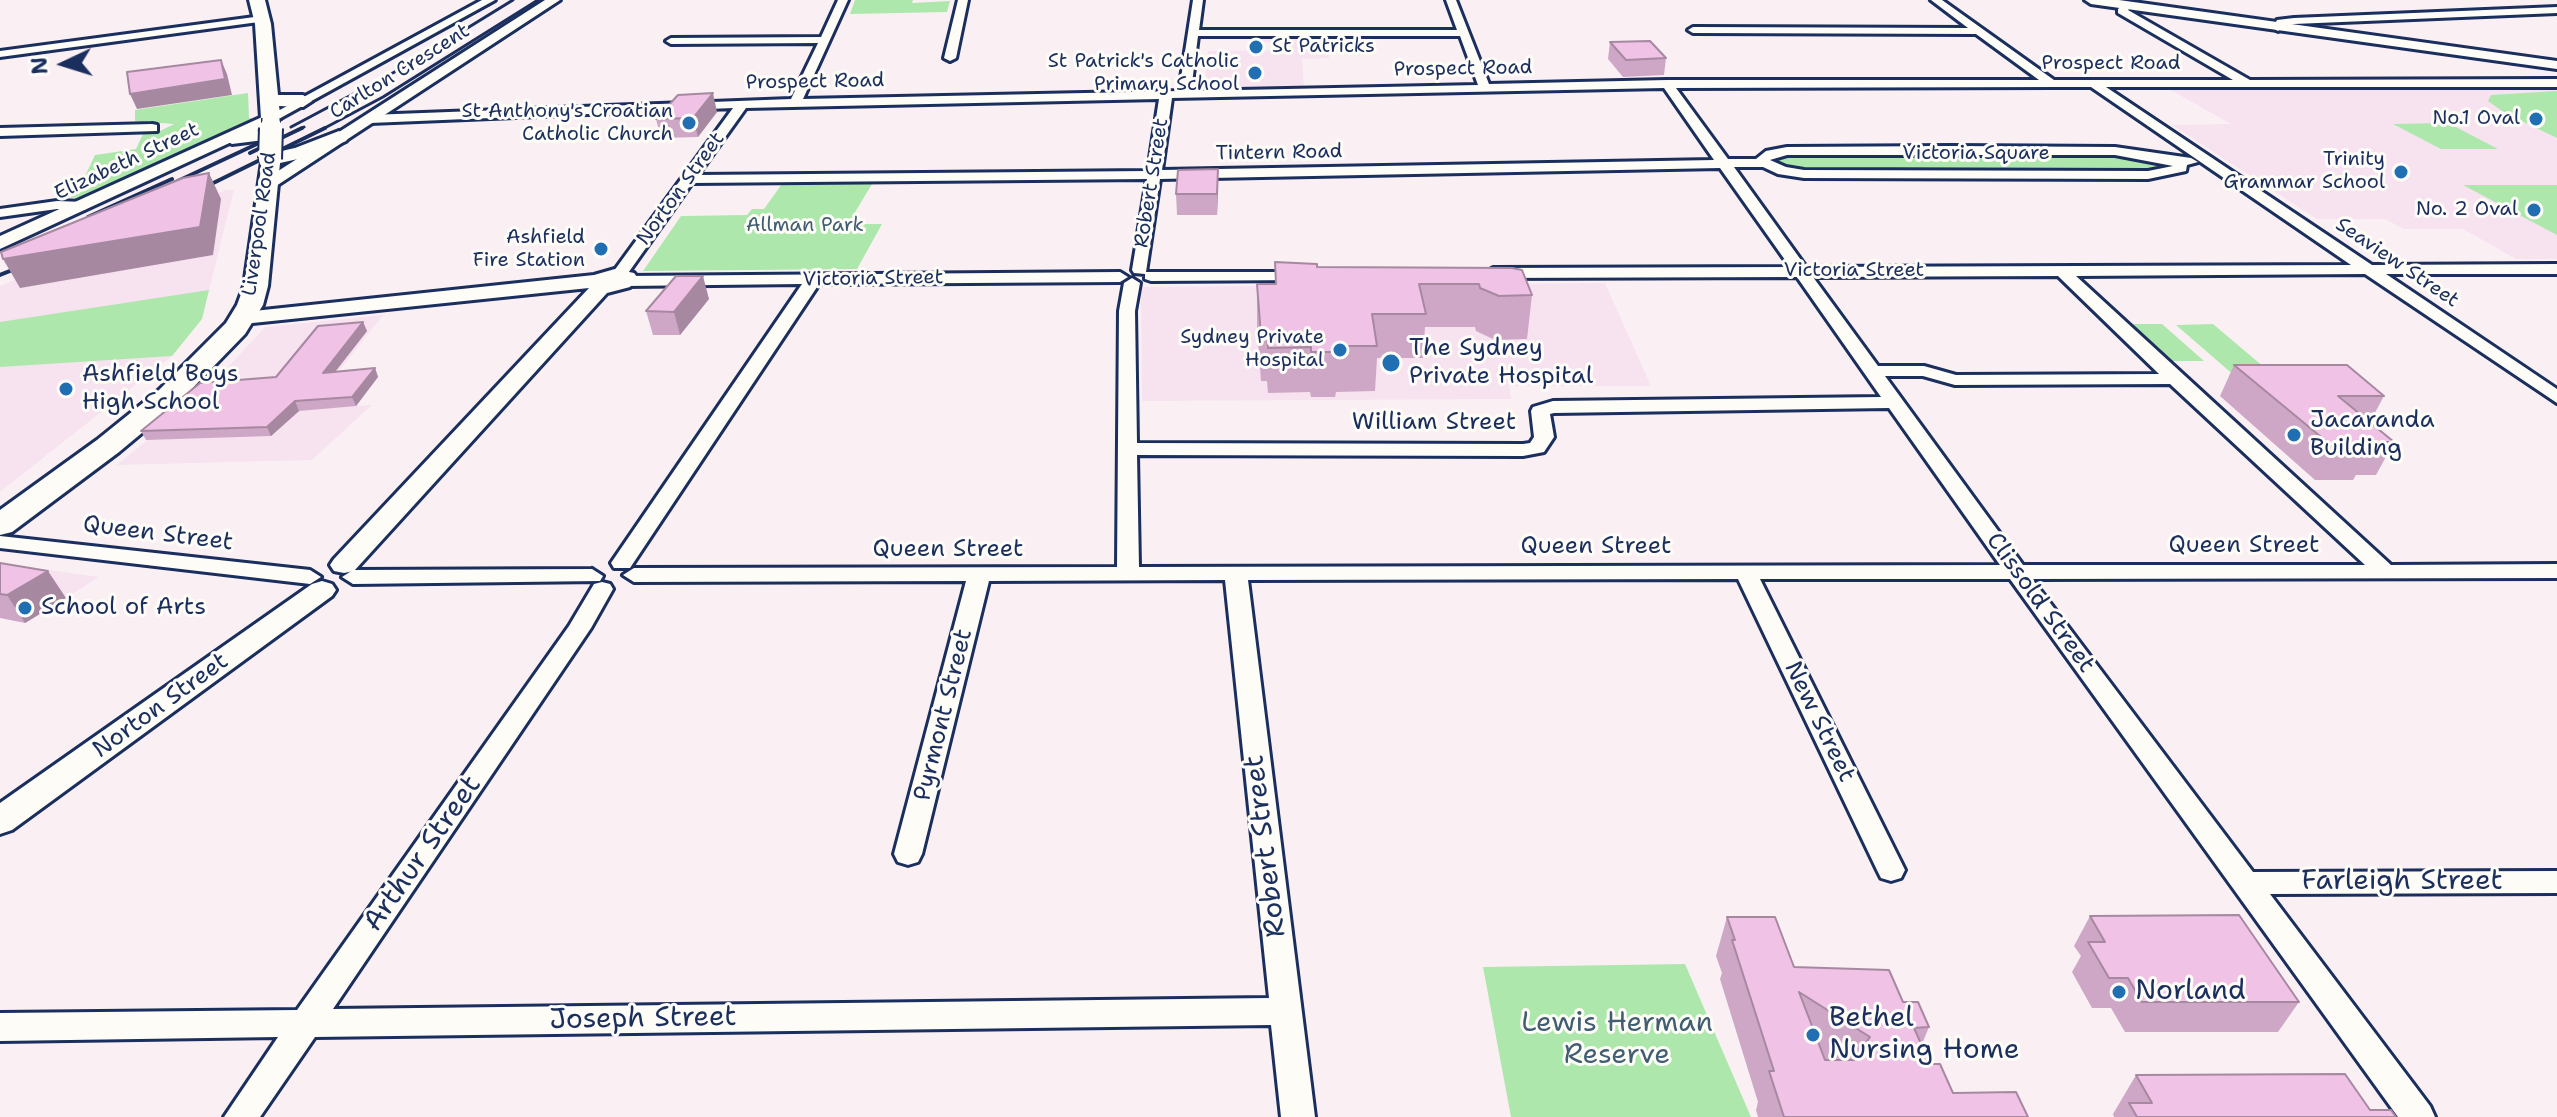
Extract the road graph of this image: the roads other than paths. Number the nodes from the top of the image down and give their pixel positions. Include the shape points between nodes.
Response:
1 (257, 0) edge
2 (490, 0) edge
3 (554, 0) edge
4 (843, 0) edge
5 (963, 0) edge
6 (1198, 0) edge
7 (1451, 0) edge
8 (1936, 0) edge
9 (2091, 0) edge
10 (2490, 0) edge
11 (2126, 6) junction
12 (2557, 10) edge
13 (2524, 11) junction
14 (262, 19) junction
15 (2557, 23) edge
16 (2278, 28) junction
17 (1693, 30) dead end
18 (1979, 31) junction
19 (1194, 33) junction
20 (1463, 33) junction
21 (824, 40) junction
22 (671, 41) dead end
23 (0, 54) edge
24 (950, 58) dead end
25 (2557, 65) edge
26 (2557, 83) edge
27 (1667, 84) junction
28 (2052, 84) junction
29 (2094, 84) junction
30 (2248, 84) junction
31 (1485, 88) junction
32 (1185, 94) junction
33 (1166, 95) junction
34 (303, 101) joint
35 (796, 102) junction
36 (742, 104) junction
37 (370, 119) junction
38 (267, 122) junction
39 (152, 128) dead end
40 (0, 132) edge
41 (339, 137) junction
42 (232, 138) joint
43 (270, 159) junction
44 (2179, 162) junction
45 (2208, 162) junction
46 (1725, 163) junction
47 (1765, 163) junction
48 (1153, 175) junction
49 (689, 179) junction
50 (270, 182) junction
51 (84, 206) junction
52 (0, 213) edge
53 (0, 243) edge
54 (2366, 269) junction
55 (2557, 269) edge
56 (2061, 270) junction
57 (1801, 271) junction
58 (1474, 273) edge
59 (1320, 275) edge
60 (1136, 276) junction
61 (814, 279) junction
62 (611, 281) junction
63 (243, 318) junction
64 (1872, 371) junction
65 (2175, 379) junction
66 (2557, 397) edge
67 (1895, 402) junction
68 (1129, 449) junction
69 (0, 525) edge
70 (0, 542) edge
71 (628, 569) junction
72 (348, 571) junction
73 (2557, 571) edge
74 (2386, 572) junction
75 (1746, 573) junction
76 (2017, 573) junction
77 (1128, 575) junction
78 (1236, 575) junction
79 (979, 576) junction
80 (597, 582) junction
81 (316, 584) junction
82 (0, 821) edge
83 (908, 854) dead end
84 (1891, 870) dead end
85 (2557, 882) edge
86 (2247, 883) junction
87 (1286, 1011) junction
88 (306, 1023) junction
89 (0, 1027) edge
90 (241, 1117) edge
91 (1298, 1117) edge
92 (2418, 1117) edge

1 - 14 highway, Liverpool Road
2 - 34 street
3 - 37 main road, Carlton Crescent
4 - 21 street
5 - 24 street
6 - 19 street
7 - 20 street
8 - 18 street
9 - 11 main road
10 - 13 street
11 - 16 main road
11 - 30 street via 2122,11
12 - 13 street
13 - 15 street
13 - 16 street via 2285,22
14 - 23 street
14 - 38 highway, Liverpool Road
16 - 25 main road
17 - 18 street
18 - 28 street
19 - 20 street
19 - 32 street
20 - 31 street
21 - 22 street
21 - 35 street
26 - 30 street, Prospect Road
27 - 28 street, Prospect Road
27 - 31 street, Prospect Road
27 - 46 street, Clissold Street
28 - 29 street, Prospect Road
29 - 30 street, Prospect Road
29 - 45 street, Seaview Street
31 - 32 street, Prospect Road
32 - 33 street, Prospect Road
33 - 35 street, Prospect Road
33 - 48 street, Robert Street
34 - 38 highway
35 - 36 street, Prospect Road
36 - 37 street, Prospect Road
36 - 49 street, Norton Street
37 - 41 main road, Carlton Crescent
38 - 42 highway
38 - 43 highway, Liverpool Road, bridge
39 - 40 street
41 - 43 highway
41 - 50 main road, Carlton Crescent
42 - 51 main road, Elizabeth Street
43 - 50 highway, Liverpool Road
44 - 45 street, Victoria Square
44 - 47 street, Victoria Square via 2115,151 1952,150 1787,151 1771,154
44 - 47 street, Victoria Square via 2181,168 2148,175 1804,174
45 - 54 street, Seaview Street
46 - 47 street, Victoria Square
46 - 48 street, Tintern Road
46 - 57 street, Clissold Street
48 - 49 street, Tintern Road
48 - 60 street, Robert Street
49 - 62 street, Norton Street
50 - 63 highway, Liverpool Road via 256,286
51 - 52 street
51 - 53 main road, Elizabeth Street
54 - 55 street, Victoria Street
54 - 56 street, Victoria Street
54 - 66 street, Seaview Street
56 - 57 street, Victoria Street
56 - 65 street
57 - 58 street, Victoria Street
57 - 64 street, Clissold Street
59 - 60 street, Victoria Street
60 - 61 street, Victoria Street
60 - 68 street, Robert Street via 1127,311
61 - 62 street, Victoria Street
61 - 71 street
62 - 63 main road, Victoria Street
62 - 72 main road, Norton Street
63 - 69 highway, Liverpool Road via 169,396
64 - 65 street via 1924,371 1955,380
64 - 67 street, Clissold Street
65 - 74 street
67 - 68 street, William Street via 1553,407 1540,411 1544,437 1537,448 1523,450
67 - 76 street, Clissold Street
68 - 77 street, Robert Street
70 - 81 street, Queen Street
71 - 79 street, Queen Street
71 - 80 street via 621,585
72 - 80 street
72 - 81 main road, Norton Street via 342,585
73 - 74 street, Queen Street
74 - 76 street, Queen Street
75 - 76 street, Queen Street
75 - 78 street, Queen Street
75 - 84 street, New Street
76 - 86 street, Clissold Street
77 - 78 street, Queen Street
77 - 79 street, Queen Street
78 - 87 street, Robert Street
79 - 83 street, Pyrmont Street
80 - 88 street, Arthur Street via 579,628
81 - 82 main road, Norton Street
85 - 86 street, Farleigh Street
86 - 92 street, Clissold Street
87 - 88 street, Joseph Street
87 - 91 street, Robert Street
88 - 89 street, Joseph Street
88 - 90 street, Arthur Street

